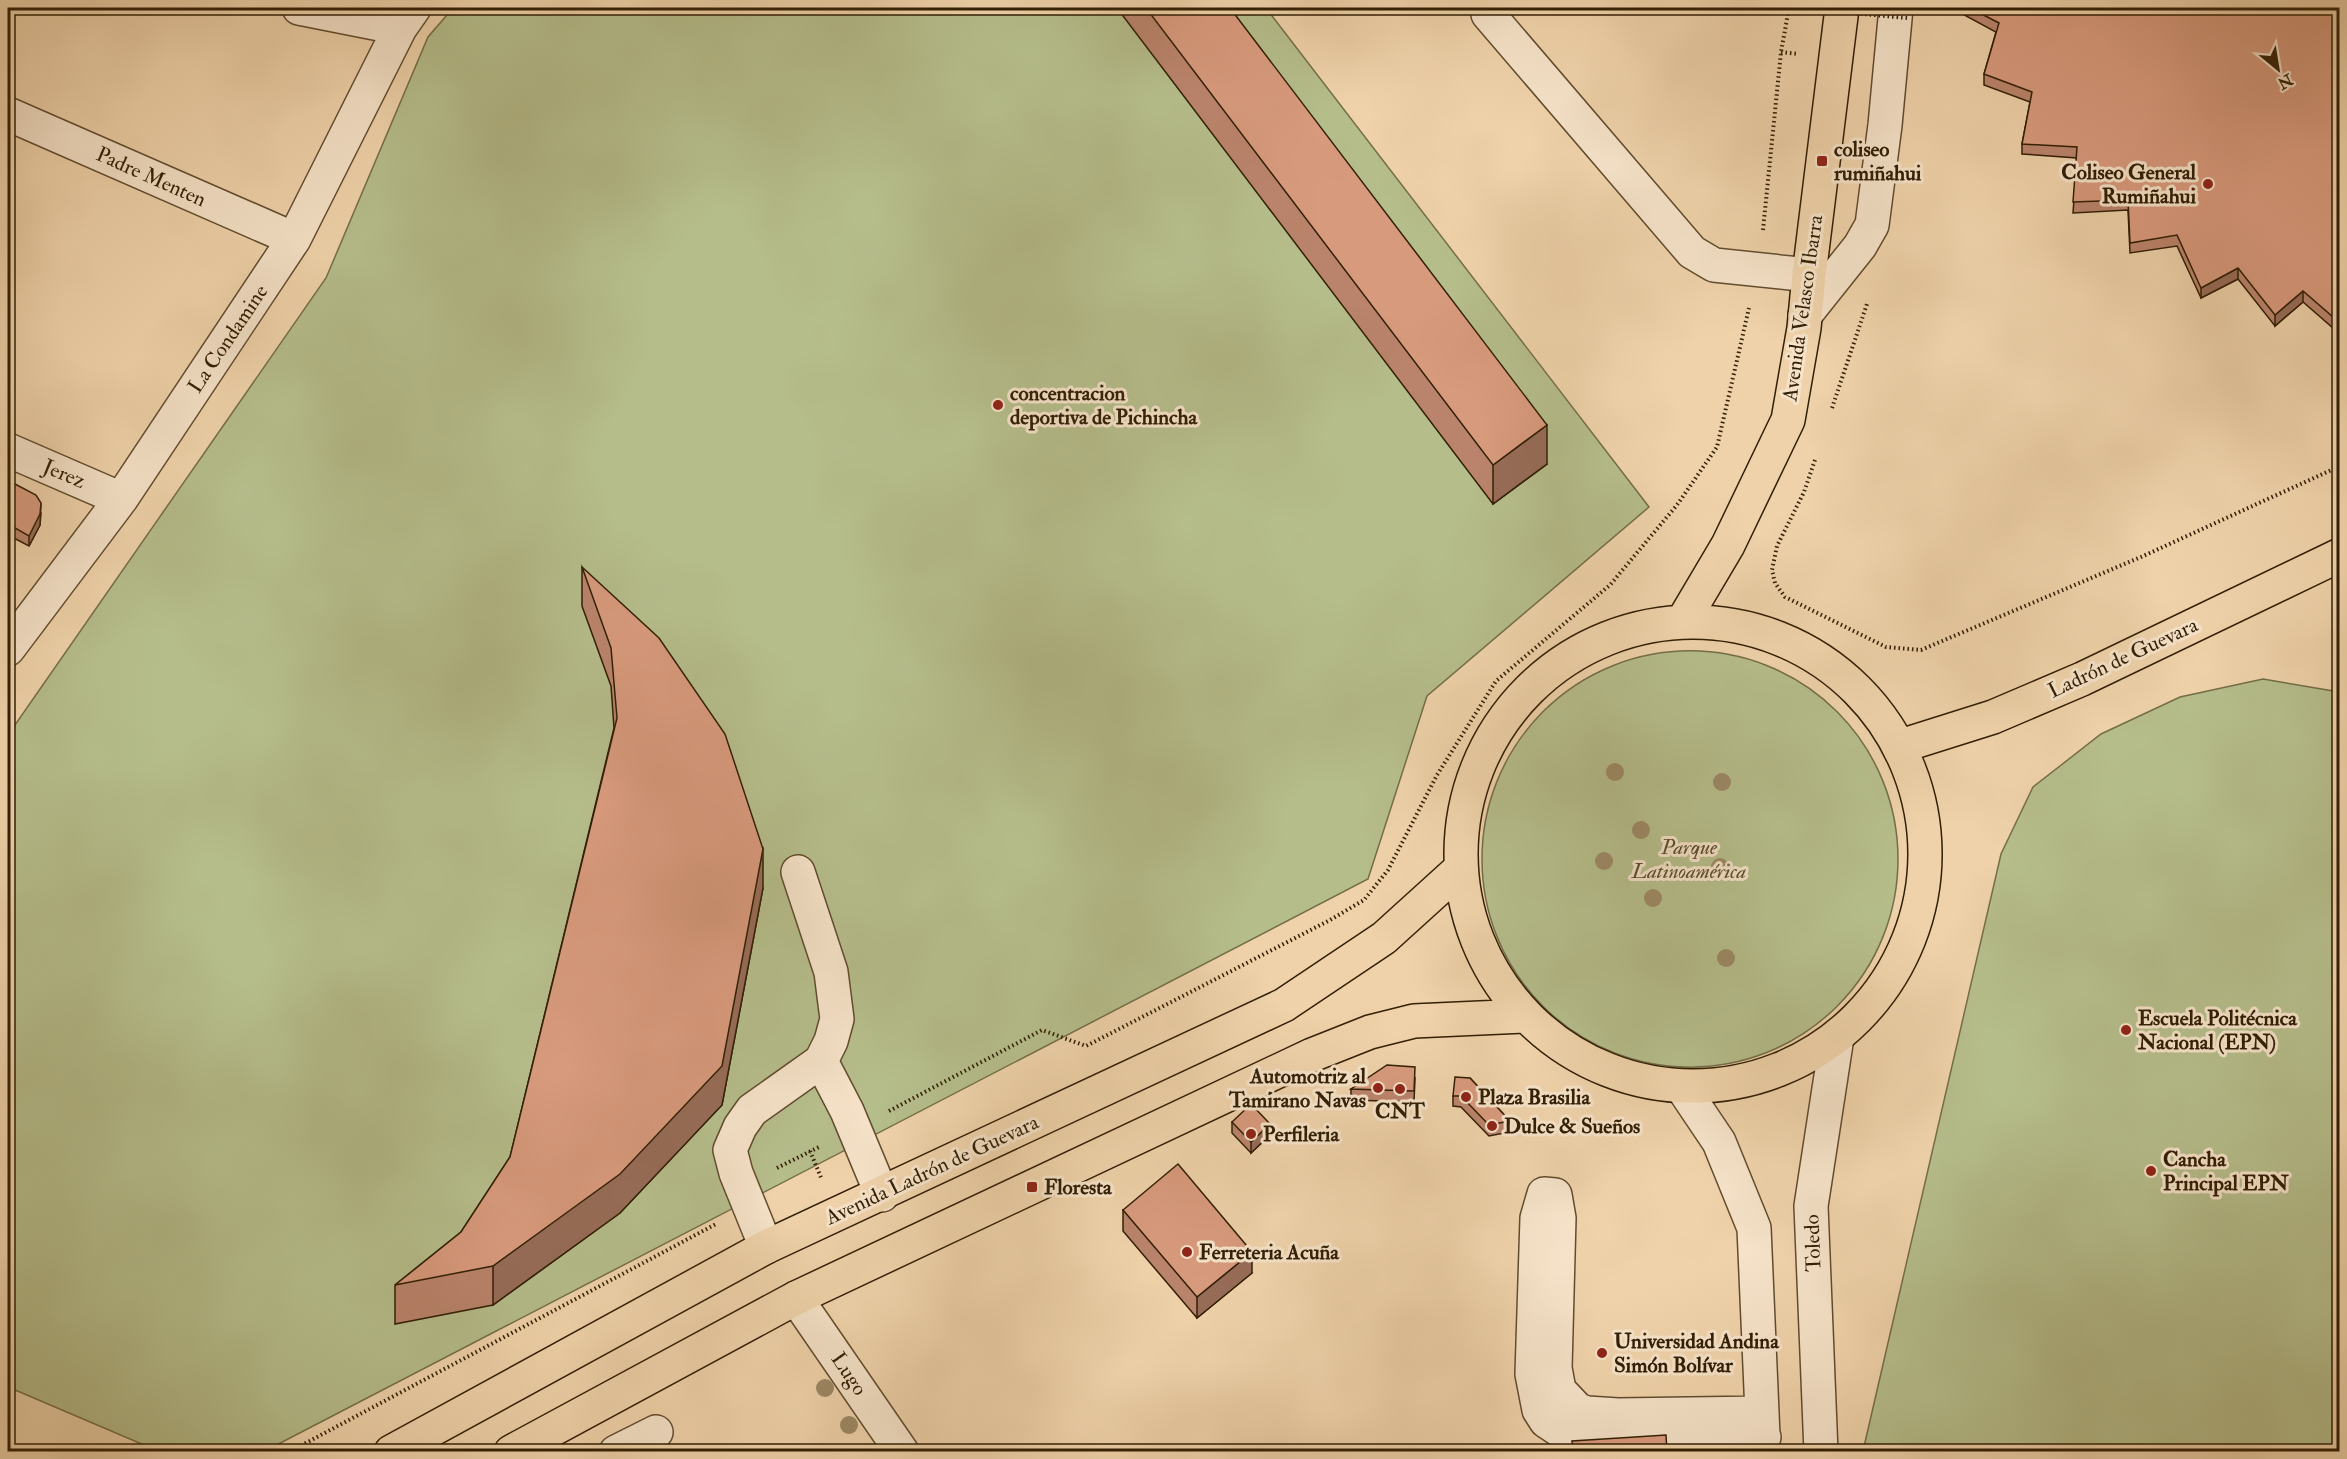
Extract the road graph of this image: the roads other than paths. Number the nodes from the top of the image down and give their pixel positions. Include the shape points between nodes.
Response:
1 (299, 8) edge
2 (1842, 8) edge
3 (1902, 13) edge
4 (1488, 14) dead end
5 (407, 18) edge
6 (8, 114) edge
7 (294, 239) junction
8 (1809, 274) junction
9 (1805, 315) junction
10 (8, 450) edge
11 (121, 499) junction
12 (2340, 555) edge
13 (1683, 621) junction
14 (8, 649) edge
15 (1901, 746) junction
16 (1459, 870) junction
17 (798, 872) dead end
18 (1524, 1016) junction
19 (1837, 1037) junction
20 (820, 1061) junction
21 (1682, 1087) junction
22 (882, 1194) junction
23 (766, 1247) junction
24 (796, 1298) junction
25 (656, 1432) dead end
26 (1763, 1434) edge
27 (1559, 1442) edge
28 (391, 1452) edge
29 (511, 1452) edge
30 (616, 1452) edge
31 (902, 1452) edge
32 (1821, 1452) edge

1 - 5 street
2 - 8 main road, Avenida Velasco Ibarra
3 - 9 street via 1872,225
4 - 8 street via 1692,252 1714,265
5 - 7 street, La Condamine
6 - 7 street, Padre Menten
7 - 11 street, La Condamine
8 - 9 main road, Avenida Velasco Ibarra
9 - 13 main road, Avenida Velasco Ibarra via 1788,420 1728,545
10 - 11 street, Jerez
11 - 14 street, La Condamine
12 - 15 main road, Ladrón de Guevara via 2082,679 2003,713
13 - 15 main road via 1749,627 1811,651 1863,692
13 - 16 main road via 1611,636 1546,674 1504,720 1466,796
15 - 19 main road via 1923,806 1927,871 1912,933 1887,981
16 - 18 main road via 1476,944 1497,982
16 - 22 main road, Avenida Ladrón de Guevara via 1384,938 1284,1005
17 - 20 street via 831,972 835,998 837,1019
18 - 21 main road via 1570,1053 1591,1063 1624,1077
18 - 24 main road via 1414,1021 1370,1032 1301,1060
19 - 21 main road via 1790,1066 1748,1080
19 - 32 street, Toledo via 1811,1206
20 - 22 street via 847,1111
20 - 23 street via 752,1110 730,1150
21 - 26 street via 1719,1142 1754,1228
22 - 23 main road, Avenida Ladrón de Guevara
23 - 28 main road, Avenida Ladrón de Guevara
24 - 29 main road
24 - 31 street, Lugo
25 - 30 street
26 - 27 street
26 - 27 street via 1604,1415 1578,1410 1568,1402 1559,1390 1555,1368 1559,1218 1555,1195 1544,1194 1537,1218 1532,1384 1539,1410

